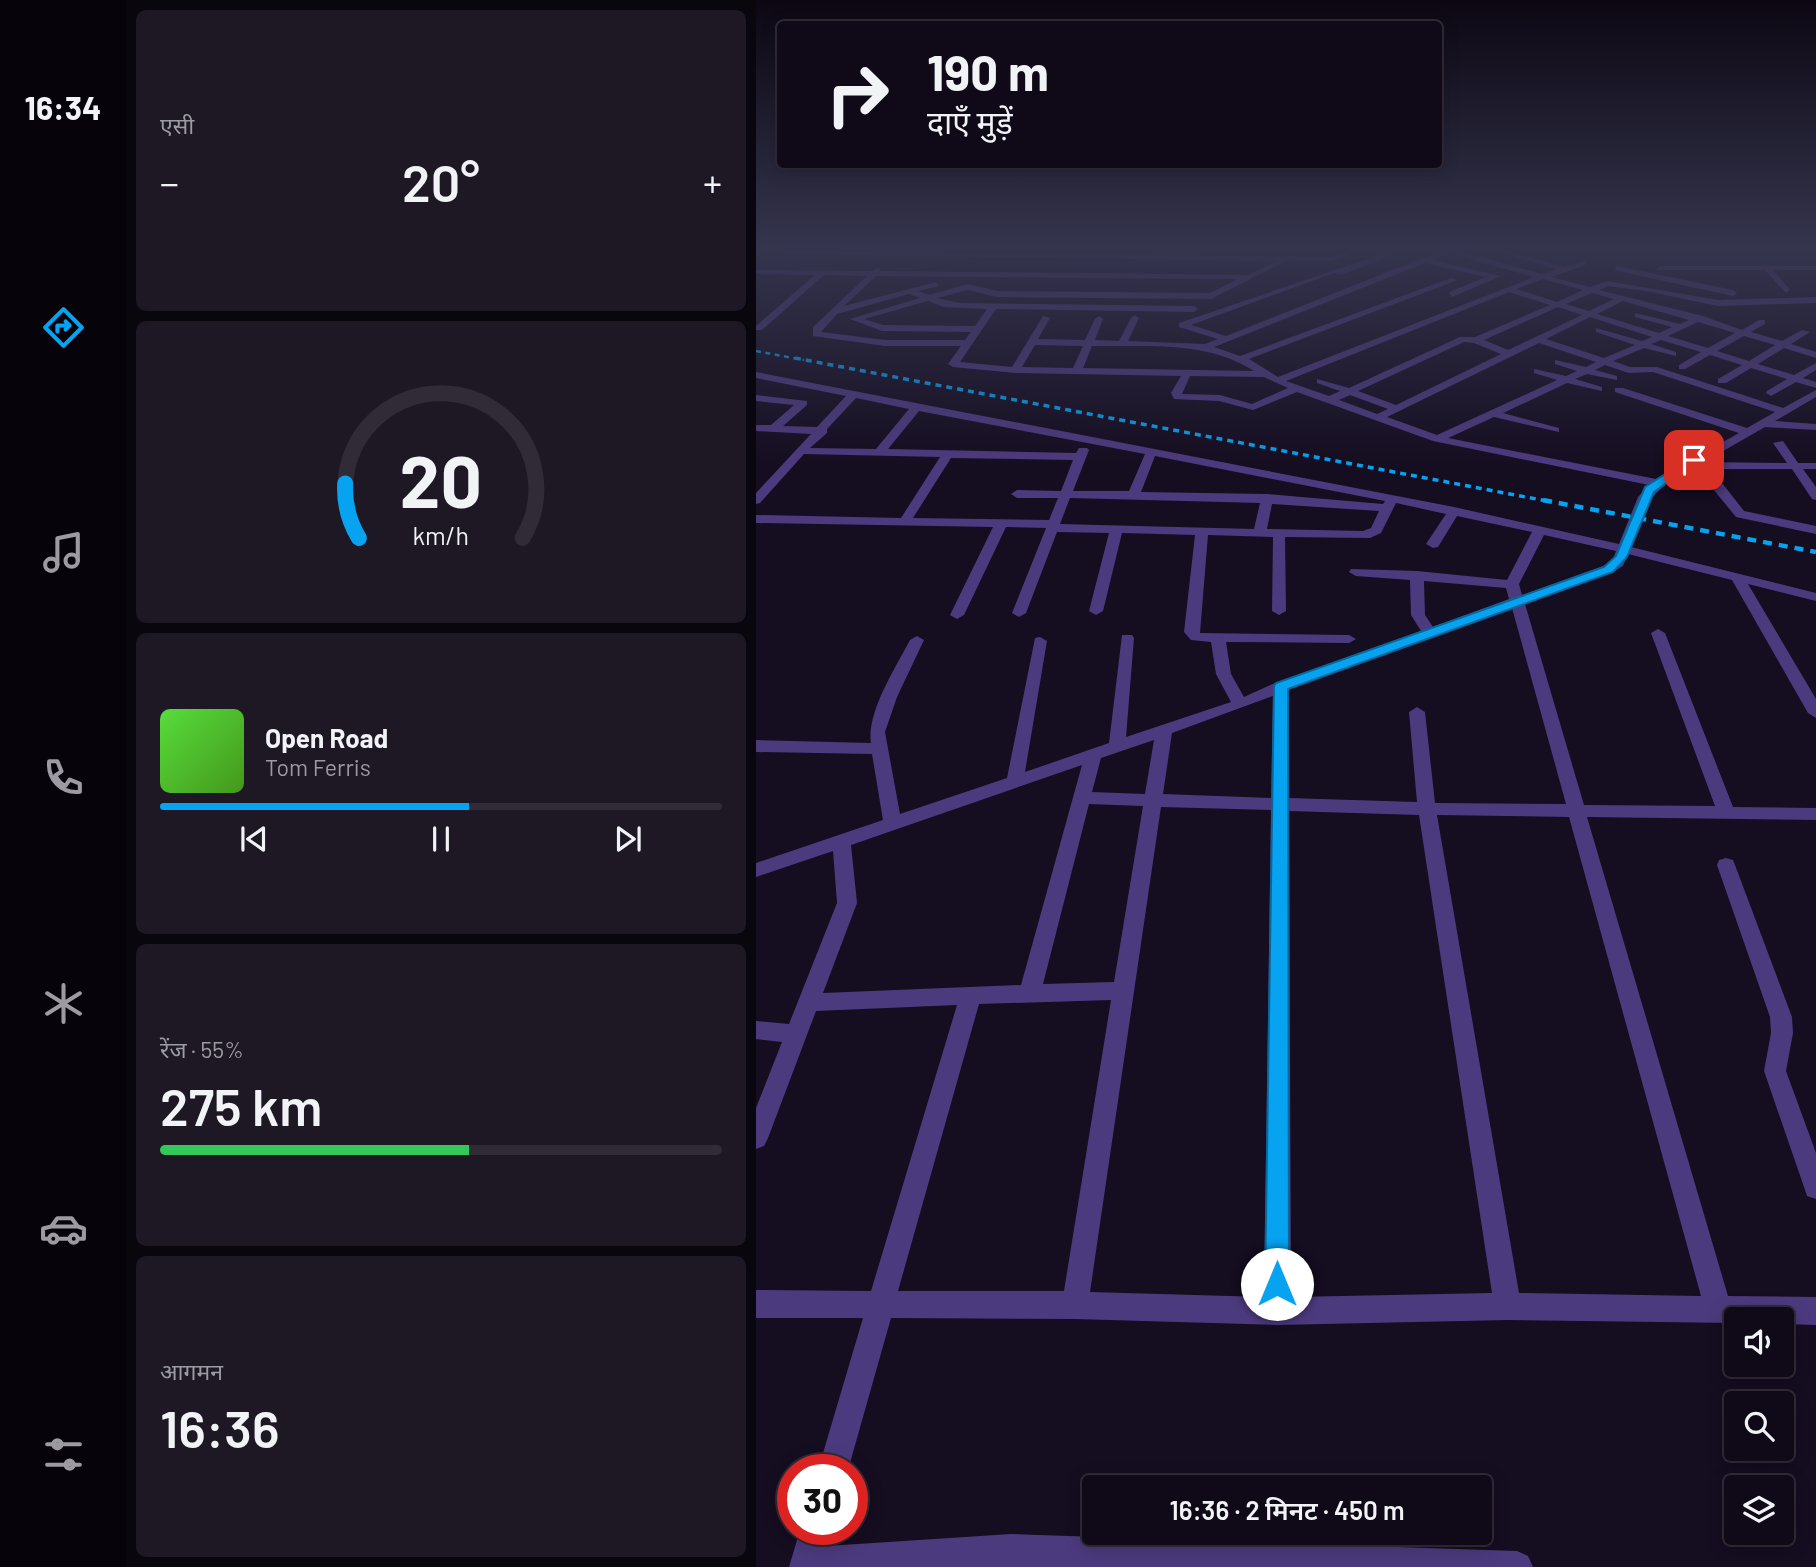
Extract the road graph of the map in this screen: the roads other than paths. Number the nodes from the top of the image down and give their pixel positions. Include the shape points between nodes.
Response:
1 (767, 321) edge
2 (824, 321) edge
3 (862, 321) edge
4 (983, 321) edge
5 (1043, 321) edge
6 (1098, 321) edge
7 (1133, 321) edge
8 (1193, 321) edge
9 (1270, 321) edge
10 (1343, 321) edge
11 (1425, 321) edge
12 (1517, 321) edge
13 (1572, 321) joint
14 (1609, 321) edge
15 (1660, 321) edge
16 (1693, 321) edge
17 (1709, 321) edge
18 (1762, 322) dead end
19 (1681, 327) junction
20 (759, 328) dead end
21 (978, 329) junction
22 (1805, 332) dead end
23 (1745, 333) junction
24 (1211, 334) junction
25 (1660, 337) junction
26 (1227, 338) junction
27 (1537, 339) junction
28 (1476, 340) junction
29 (1033, 342) junction
30 (1089, 342) junction
31 (1123, 342) junction
32 (968, 343) junction
33 (1189, 343) junction
34 (1641, 344) junction
35 (1784, 345) junction
36 (1206, 347) junction
37 (1709, 352) junction
38 (1509, 354) junction
39 (1673, 354) dead end
40 (1816, 355) edge
41 (1148, 357) junction
42 (1241, 359) junction
43 (1602, 361) junction
44 (1558, 362) dead end
45 (1749, 365) junction
46 (1816, 366) edge
47 (1682, 367) dead end
48 (1014, 370) junction
49 (1077, 370) junction
50 (1538, 370) dead end
51 (1584, 370) junction
52 (1188, 373) junction
53 (1263, 374) junction
54 (756, 375) edge
55 (1613, 378) dead end
56 (1563, 379) junction
57 (1795, 379) junction
58 (1277, 381) junction
59 (1321, 381) dead end
60 (1723, 381) dead end
61 (1816, 385) edge
62 (1297, 388) junction
63 (821, 389) junction
64 (1598, 389) dead end
65 (1619, 390) dead end
66 (1349, 391) junction
67 (1771, 393) dead end
68 (1816, 393) edge
69 (853, 396) junction
70 (756, 398) edge
71 (1330, 400) junction
72 (803, 403) junction
73 (1794, 405) junction
74 (1816, 405) edge
75 (916, 407) junction
76 (1398, 409) junction
77 (1782, 411) junction
78 (1491, 412) junction
79 (1377, 418) junction
80 (1761, 423) junction
81 (1816, 427) edge
82 (756, 428) edge
83 (773, 429) junction
84 (1555, 430) dead end
85 (824, 431) junction
86 (1745, 431) junction
87 (1437, 439) junction
88 (1086, 440) junction
89 (1779, 443) dead end
90 (801, 452) junction
91 (1151, 452) junction
92 (879, 453) junction
93 (947, 454) junction
94 (1080, 457) junction
95 (1698, 463) junction
96 (1796, 466) junction
97 (1816, 466) edge
98 (1222, 481) junction
99 (1658, 482) junction
100 (1017, 494) dead end
101 (1066, 494) junction
102 (1134, 495) junction
103 (1816, 496) edge
104 (1267, 498) junction
105 (756, 500) edge
106 (1390, 503) junction
107 (1454, 511) junction
108 (756, 519) edge
109 (905, 521) junction
110 (1001, 523) junction
111 (1053, 526) junction
112 (1116, 530) junction
113 (1540, 530) junction
114 (1816, 530) edge
115 (1202, 532) junction
116 (1260, 532) junction
117 (1279, 532) junction
118 (1433, 544) dead end
119 (1624, 548) junction
120 (1356, 572) dead end
121 (1417, 575) junction
122 (1736, 575) junction
123 (1515, 593) junction
124 (1816, 597) edge
125 (1096, 611) dead end
126 (1279, 611) dead end
127 (1019, 613) dead end
128 (957, 615) dead end
129 (1431, 634) junction
130 (1658, 634) dead end
131 (1127, 638) dead end
132 (1218, 638) junction
133 (1349, 639) dead end
134 (917, 640) dead end
135 (1041, 641) dead end
136 (1281, 686) junction
137 (1241, 704) junction
138 (1417, 712) dead end
139 (1816, 713) edge
140 (1164, 730) junction
141 (756, 746) edge
142 (1117, 748) junction
143 (878, 749) junction
144 (1093, 755) junction
145 (1015, 782) junction
146 (1084, 797) junction
147 (1153, 800) junction
148 (1281, 803) junction
149 (1427, 809) junction
150 (1726, 811) junction
151 (1579, 812) junction
152 (1816, 814) edge
153 (893, 823) junction
154 (841, 840) junction
155 (1726, 865) dead end
156 (756, 870) edge
157 (1123, 991) junction
158 (1030, 992) junction
159 (970, 997) junction
160 (810, 1002) junction
161 (756, 1030) edge
162 (798, 1034) junction
163 (756, 1138) edge
164 (1816, 1187) edge
165 (756, 1304) edge
166 (881, 1304) junction
167 (1075, 1305) junction
168 (1508, 1306) junction
169 (1718, 1308) junction
170 (1277, 1311) junction
171 (1816, 1311) edge
172 (838, 1454) edge
173 (812, 1545) edge
174 (1007, 1558) edge
175 (806, 1565) edge
176 (1517, 1567) edge

1 - 20 street
2 - 32 street via 816,334 885,343
3 - 21 street via 883,328
4 - 21 street
5 - 29 street
6 - 30 street
7 - 31 street
8 - 24 street via 1182,325
9 - 26 street
10 - 42 street
11 - 58 street
12 - 28 street
13 - 27 street
13 - 34 street
14 - 25 street
15 - 19 street
16 - 19 street
17 - 23 street
18 - 23 street
19 - 25 street
21 - 32 street
22 - 35 street
23 - 35 street
23 - 37 street
24 - 26 street
24 - 33 street
25 - 34 street
25 - 37 street
26 - 36 street
27 - 38 street
27 - 43 street
28 - 38 street
28 - 66 street via 1463,338
29 - 30 street
29 - 48 street
30 - 31 street
30 - 49 street
31 - 41 street
32 - 48 street via 953,364
33 - 36 street
33 - 41 street
34 - 39 street
34 - 43 street
35 - 40 street
35 - 45 street
36 - 42 street
37 - 45 street
37 - 47 street
38 - 76 street
41 - 49 street via 1127,375
41 - 52 street
42 - 53 street
43 - 51 street
43 - 77 street via 1632,371 1654,369
44 - 51 street
45 - 57 street
45 - 60 street
46 - 57 street
48 - 49 street
50 - 56 street
51 - 55 street
51 - 56 street
52 - 53 street
52 - 62 street via 1178,397 1220,398 1254,407
53 - 58 street
54 - 63 street
56 - 64 street
56 - 78 street
57 - 61 street
57 - 67 street
58 - 62 street
59 - 66 street
62 - 71 street
63 - 69 street
63 - 72 street
65 - 86 street
66 - 71 street
66 - 76 street
68 - 73 street
69 - 75 street
69 - 85 street
70 - 72 street
71 - 79 street
72 - 83 street
73 - 74 street
73 - 77 street
75 - 88 street
75 - 92 street
76 - 79 street
77 - 80 street
78 - 84 street
78 - 87 street
79 - 87 street
80 - 81 street
80 - 86 street
82 - 83 street
83 - 85 street
85 - 90 street
86 - 95 street
87 - 99 street
88 - 91 street
88 - 94 street
89 - 96 street
90 - 92 street
90 - 105 street
91 - 98 street
91 - 102 street
92 - 93 street
93 - 94 street
93 - 109 street
94 - 101 street
95 - 96 street
95 - 99 street
95 - 114 street via 1740,514
96 - 97 street
96 - 103 street
98 - 102 street
98 - 104 street
98 - 106 street
99 - 119 street via 1644,497
100 - 101 street
101 - 102 street
101 - 111 street
104 - 106 street
104 - 116 street
106 - 107 street
106 - 117 street via 1376,530 1365,535
107 - 113 street
107 - 118 street
108 - 109 street
109 - 110 street
110 - 111 street
110 - 128 street
111 - 112 street
111 - 127 street
112 - 115 street
112 - 125 street
113 - 119 street
113 - 123 street
115 - 116 street
115 - 132 street via 1191,632 1196,638
116 - 117 street
117 - 126 street
119 - 122 street
119 - 123 street via 1618,563 1608,569
120 - 121 street
121 - 123 street
121 - 129 street via 1418,615
122 - 124 street
122 - 139 street
123 - 129 street
123 - 151 street
129 - 136 street
130 - 150 street
131 - 142 street
132 - 133 street
132 - 137 street via 1224,679
134 - 143 street via 880,720
135 - 145 street
136 - 137 street
136 - 148 street
137 - 140 street
138 - 149 street
140 - 142 street
140 - 147 street
141 - 143 street
142 - 144 street
143 - 153 street
144 - 145 street
144 - 146 street
145 - 153 street
146 - 147 street
146 - 158 street
147 - 148 street
147 - 157 street
148 - 149 street
148 - 170 street
149 - 151 street
149 - 168 street
150 - 151 street
150 - 152 street
151 - 169 street
153 - 154 street
154 - 156 street
154 - 160 street via 847,903
155 - 164 street via 1781,1017 1775,1071
157 - 158 street
157 - 167 street
158 - 159 street
159 - 160 street
159 - 166 street
160 - 162 street
161 - 162 street
162 - 163 street
165 - 166 street
166 - 167 street
166 - 172 street
167 - 170 street
168 - 169 street
168 - 170 street
169 - 171 street
173 - 175 street
174 - 175 street
174 - 176 street

